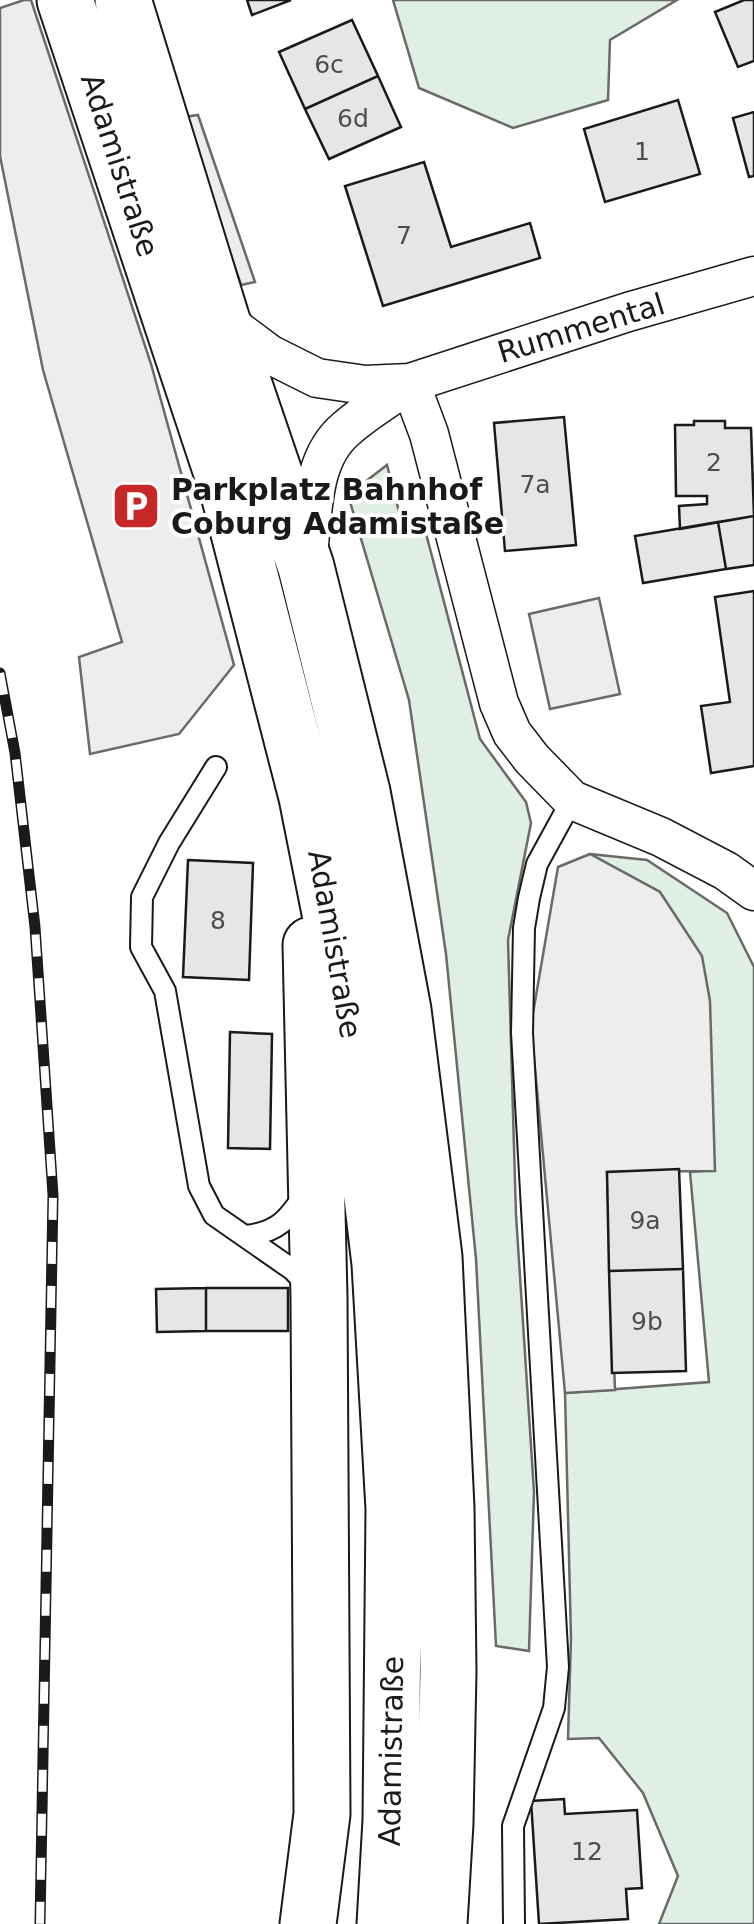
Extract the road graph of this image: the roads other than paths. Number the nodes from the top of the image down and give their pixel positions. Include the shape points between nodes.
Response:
1 (65, 0) edge
2 (122, 0) edge
3 (754, 276) edge
4 (221, 318) junction
5 (410, 383) junction
6 (306, 568) junction
7 (216, 767) dead end
8 (308, 798) junction
9 (572, 800) junction
10 (754, 891) edge
11 (316, 1177) junction
12 (246, 1236) junction
13 (319, 1298) junction
14 (308, 1924) edge
15 (385, 1924) edge
16 (439, 1924) edge
17 (514, 1924) edge

1 - 8 highway, Adamistraße via 228,494
2 - 4 highway, Adamistraße
3 - 5 street, Rummental
4 - 5 street, Rummental via 269,354 317,378
4 - 6 highway, Adamistraße
5 - 6 street, Rummental via 330,447 316,483
5 - 9 street via 500,703 532,760
6 - 16 highway, Adamistraße via 362,792 402,1010 434,1258 448,1671
7 - 12 lane via 142,897 140,946 166,991 199,1186 214,1215
8 - 11 highway
8 - 15 highway, Adamistraße via 350,1013 380,1264 394,1508
9 - 10 street via 661,837
9 - 17 lane via 537,864 524,928 522,1033 558,1667 554,1708 512,1826
11 - 12 lane via 282,1224
11 - 13 highway
12 - 13 lane via 294,1270
13 - 14 highway via 322,1814

